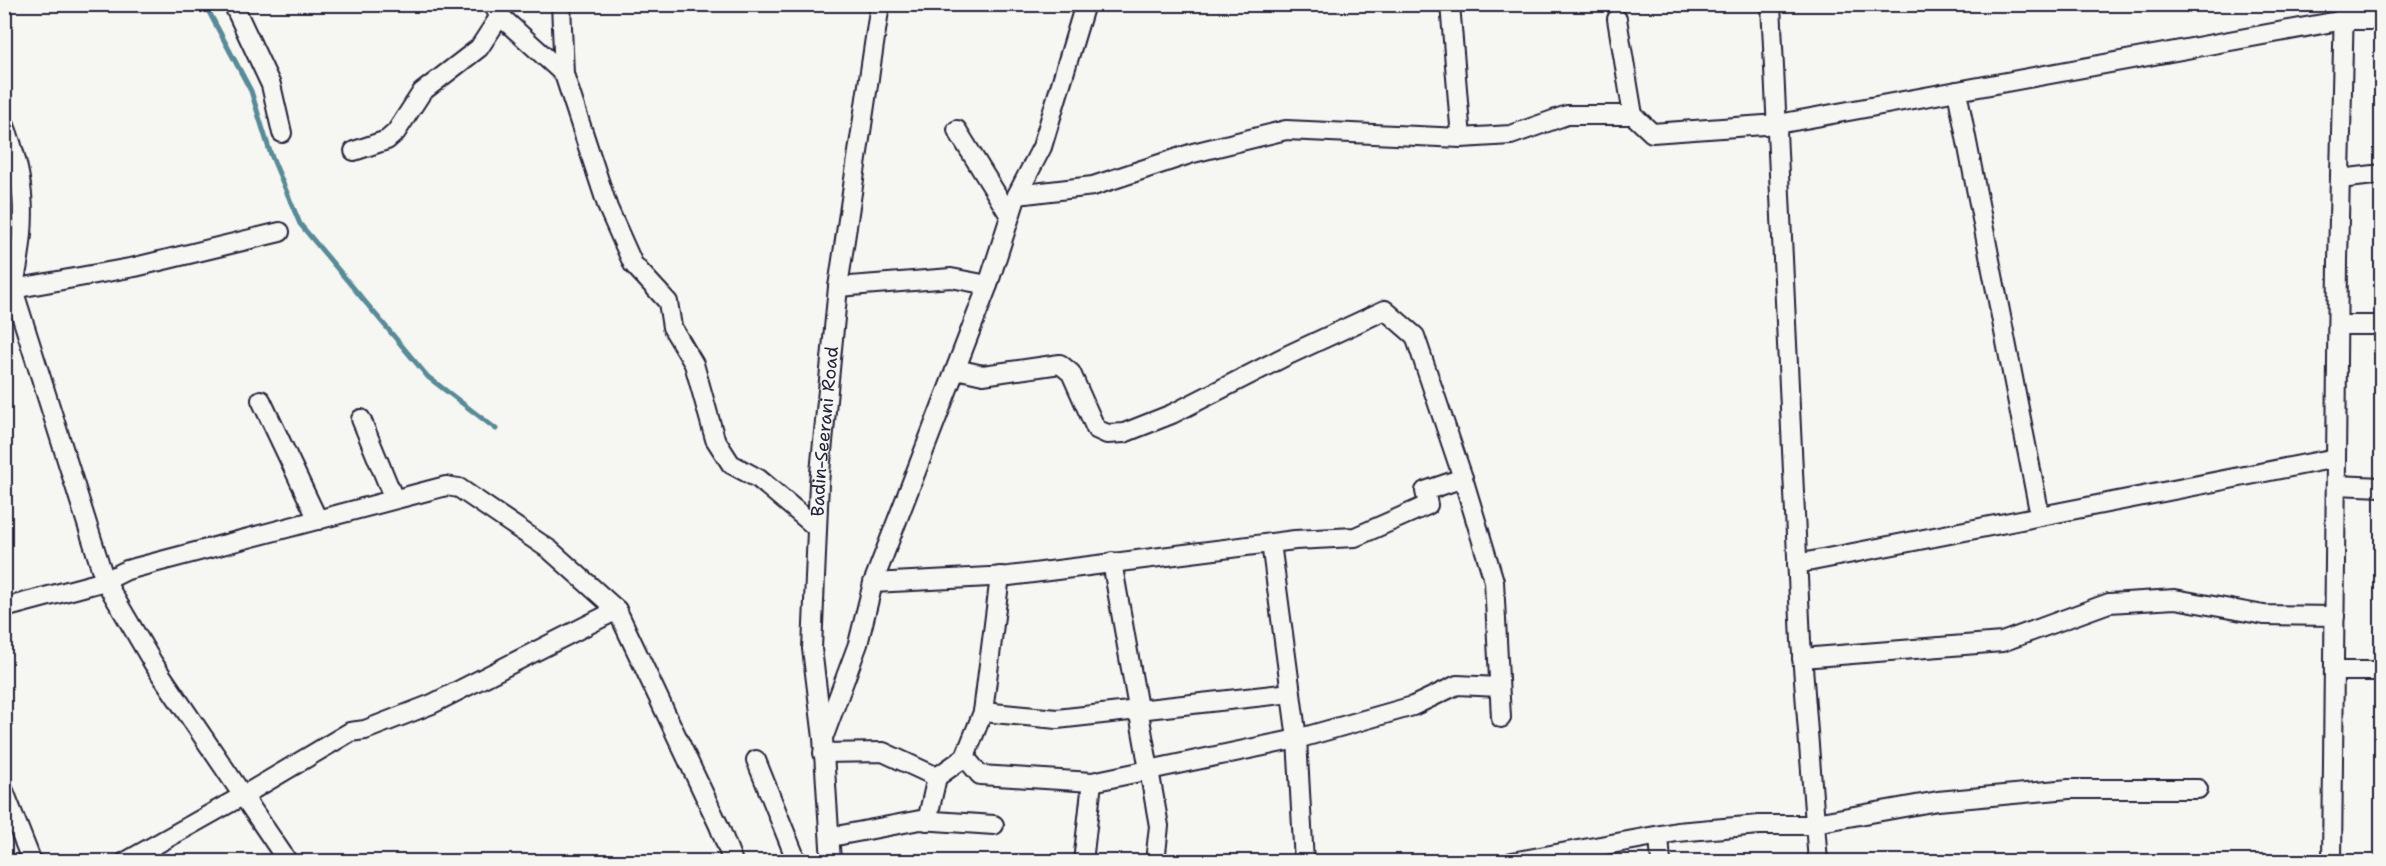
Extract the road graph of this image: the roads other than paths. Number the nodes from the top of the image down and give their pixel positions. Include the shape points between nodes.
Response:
1 (233, 4) edge
2 (561, 4) edge
3 (880, 4) edge
4 (1085, 4) edge
5 (1450, 4) edge
6 (1771, 4) edge
7 (496, 10) edge
8 (2344, 12) edge
9 (1617, 19) dead end
10 (2382, 20) edge
11 (564, 74) junction
12 (1957, 91) junction
13 (1633, 115) junction
14 (4, 123) edge
15 (1778, 124) junction
16 (957, 130) dead end
17 (282, 133) dead end
18 (1461, 138) junction
19 (354, 151) dead end
20 (2382, 174) edge
21 (2340, 179) junction
22 (1017, 195) junction
23 (1010, 216) junction
24 (280, 232) dead end
25 (988, 285) junction
26 (8, 286) edge
27 (838, 287) junction
28 (2338, 325) junction
29 (2382, 325) edge
30 (956, 369) junction
31 (261, 400) dead end
32 (361, 419) dead end
33 (2336, 458) junction
34 (1463, 478) junction
35 (2336, 485) junction
36 (2382, 487) edge
37 (394, 499) junction
38 (2040, 516) junction
39 (318, 520) junction
40 (817, 528) junction
41 (1270, 543) junction
42 (1112, 562) junction
43 (1797, 564) junction
44 (1000, 576) junction
45 (105, 581) junction
46 (873, 583) junction
47 (4, 608) edge
48 (617, 610) junction
49 (2335, 616) junction
50 (1802, 658) junction
51 (2334, 671) junction
52 (2382, 671) edge
53 (1499, 687) junction
54 (1291, 693) junction
55 (1138, 709) junction
56 (982, 712) junction
57 (1501, 718) dead end
58 (1297, 739) junction
59 (823, 745) junction
60 (965, 757) junction
61 (756, 760) dead end
62 (1149, 770) junction
63 (937, 777) junction
64 (1092, 782) junction
65 (2198, 789) dead end
66 (4, 791) edge
67 (244, 795) junction
68 (927, 820) junction
69 (994, 825) dead end
70 (1815, 825) junction
71 (1659, 836) junction
72 (831, 837) junction
73 (32, 861) edge
74 (125, 861) edge
75 (288, 861) edge
76 (733, 861) edge
77 (797, 861) edge
78 (831, 861) edge
79 (1083, 861) edge
80 (1155, 861) edge
81 (1304, 861) edge
82 (1512, 861) edge
83 (1661, 861) edge
84 (1818, 861) edge
85 (2332, 861) edge

1 - 17 street via 271,85
2 - 11 street
3 - 27 street, Badin-Seerani Road
4 - 22 street via 1042,147
5 - 18 street
6 - 15 street
7 - 11 street
7 - 19 street via 478,48 422,92 396,132 387,140
8 - 10 street
8 - 12 street
8 - 21 street
9 - 13 street
11 - 40 street via 608,207 633,264 668,302 672,327 694,364 715,440 731,464 759,479
12 - 15 street
12 - 38 street
13 - 15 street via 1652,134
13 - 18 street via 1567,115 1511,135
14 - 26 street via 22,180 25,215 22,249
15 - 43 street
16 - 23 street
18 - 22 street via 1286,130 1193,153 1093,186
20 - 21 street
21 - 28 street
22 - 23 street
23 - 25 street
24 - 26 street via 135,267
25 - 27 street via 951,278
25 - 30 street
26 - 45 street
27 - 40 street, Badin-Seerani Road
28 - 29 street
28 - 33 street
30 - 34 street via 983,375 1060,364 1071,373 1096,429 1107,434 1124,432 1172,414 1385,310 1415,336
30 - 46 street
31 - 39 street
32 - 37 street
33 - 35 street
33 - 38 street
34 - 41 street via 1425,491 1428,505 1355,537
34 - 53 street via 1494,581
35 - 36 street
35 - 49 street
37 - 39 street
37 - 48 street via 446,486 459,488 549,550
38 - 43 street
39 - 45 street via 127,570
40 - 59 street, Badin-Seerani Road via 812,649
41 - 42 street
41 - 54 street
42 - 44 street
42 - 55 street
43 - 50 street
44 - 46 street
44 - 56 street
45 - 47 street
45 - 67 street via 153,663
46 - 59 street via 858,644
48 - 67 street via 432,704 366,730 350,732
48 - 76 street
49 - 50 street via 2264,615 2175,599 2109,603 2002,642
49 - 51 street
50 - 70 street
51 - 52 street
51 - 85 street
53 - 57 street
53 - 58 street via 1457,685 1413,706
54 - 55 street
54 - 58 street
55 - 56 street via 1057,718
55 - 62 street
56 - 60 street
58 - 62 street
58 - 81 street
59 - 63 street via 883,752
59 - 72 street, Badin-Seerani Road
60 - 63 street
60 - 64 street via 981,775
61 - 77 street
62 - 64 street
62 - 80 street via 1159,826
63 - 68 street
64 - 79 street
65 - 70 street via 2069,789 1938,801
66 - 73 street
67 - 74 street
67 - 75 street
68 - 69 street
68 - 72 street
70 - 71 street via 1759,825
70 - 84 street
71 - 82 street
71 - 83 street
72 - 78 street, Badin-Seerani Road

